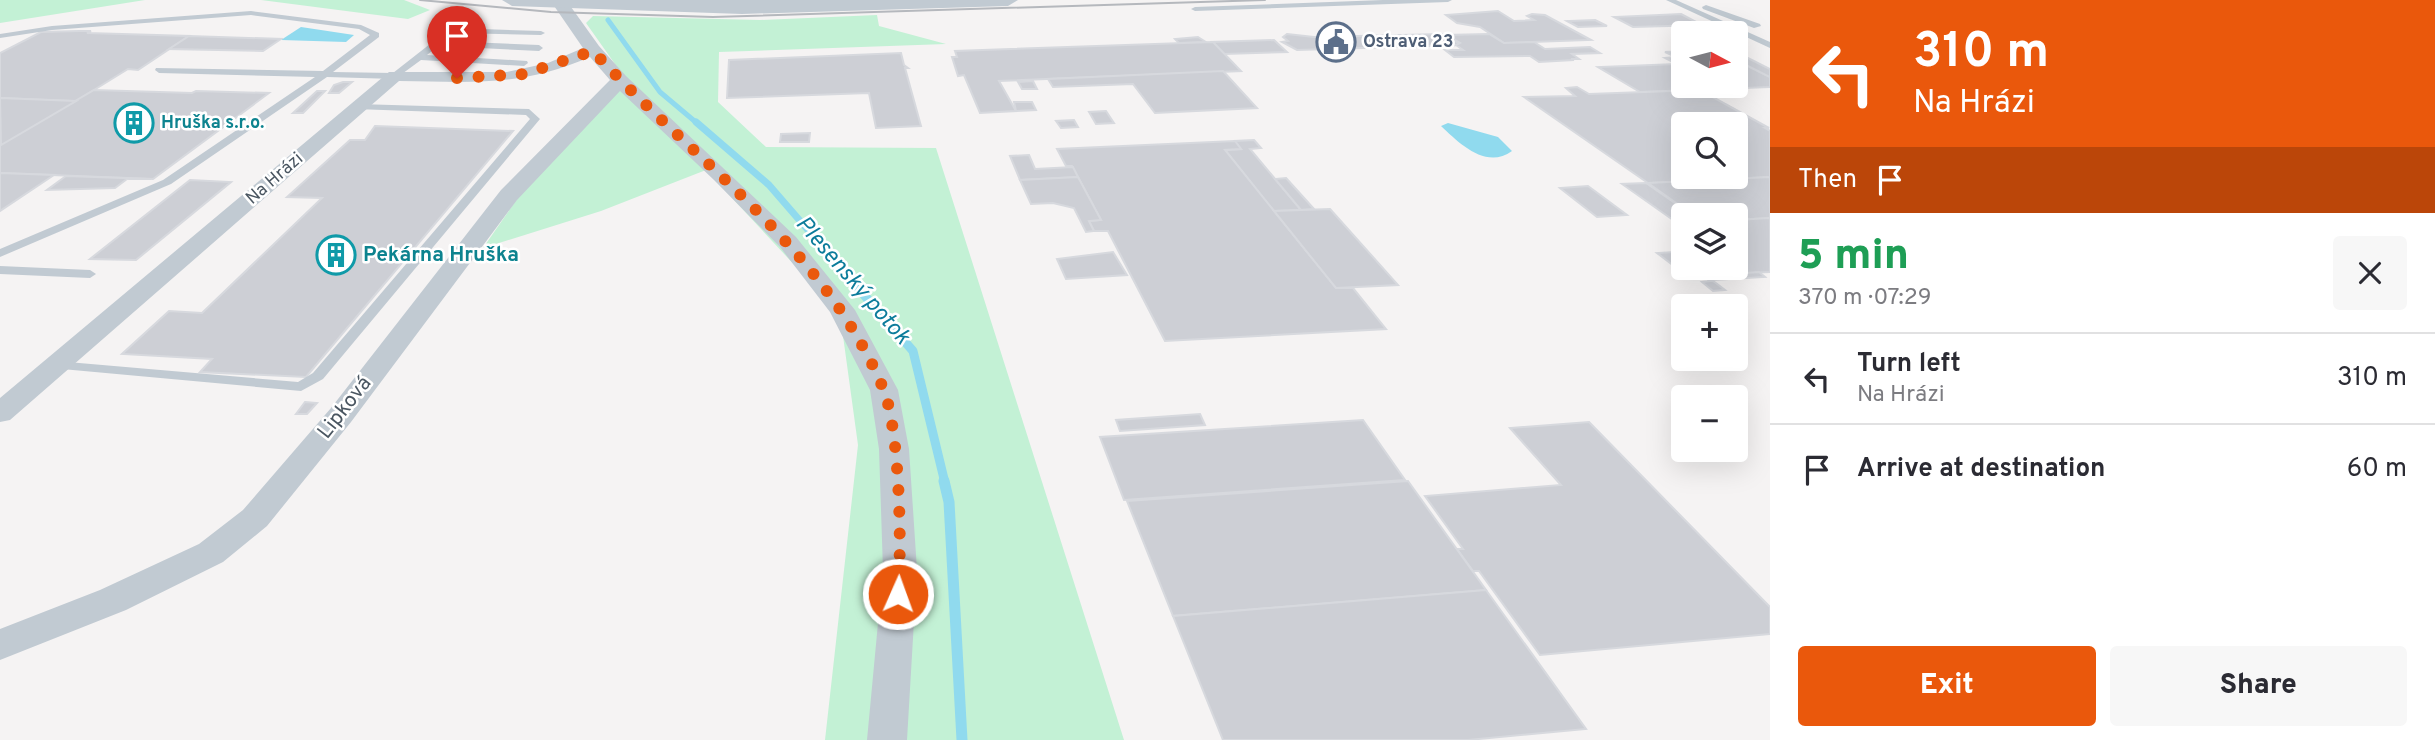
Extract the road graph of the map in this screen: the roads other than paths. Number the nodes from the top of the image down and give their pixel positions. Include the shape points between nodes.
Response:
1 (512, 0) edge
2 (1009, 0) edge
3 (1448, 0) edge
4 (1670, 0) edge
5 (1688, 0) edge
6 (559, 2) edge
7 (853, 3) edge
8 (1195, 9) dead end
9 (1757, 26) dead end
10 (541, 33) dead end
11 (0, 36) edge
12 (433, 43) junction
13 (1770, 45) edge
14 (539, 48) dead end
15 (593, 51) junction
16 (417, 57) junction
17 (524, 63) dead end
18 (159, 70) dead end
19 (325, 74) junction
20 (395, 76) junction
21 (620, 80) junction
22 (358, 107) junction
23 (0, 253) edge
24 (0, 270) edge
25 (90, 274) dead end
26 (56, 365) junction
27 (0, 413) edge
28 (0, 645) edge
29 (887, 740) edge

1 - 6 street
2 - 7 street
3 - 8 lane
4 - 13 lane
5 - 9 lane
6 - 7 street via 703,8
6 - 15 street
10 - 12 lane via 461,29 447,32
11 - 19 lane via 251,13 374,32 374,38
12 - 14 lane
12 - 16 lane
15 - 20 street via 553,67 507,77
15 - 21 street
16 - 17 lane
16 - 20 lane
18 - 19 lane
19 - 20 lane
19 - 23 lane via 167,182
20 - 22 street, Na Hrázi
21 - 28 street, Lipková via 509,195 341,415 255,518 211,553 113,600
21 - 29 street via 788,242 842,310 884,390 894,449 900,570
22 - 26 street, Na Hrázi
22 - 26 lane via 529,112 535,119 318,376 301,387
24 - 25 lane
26 - 27 street, Na Hrázi

